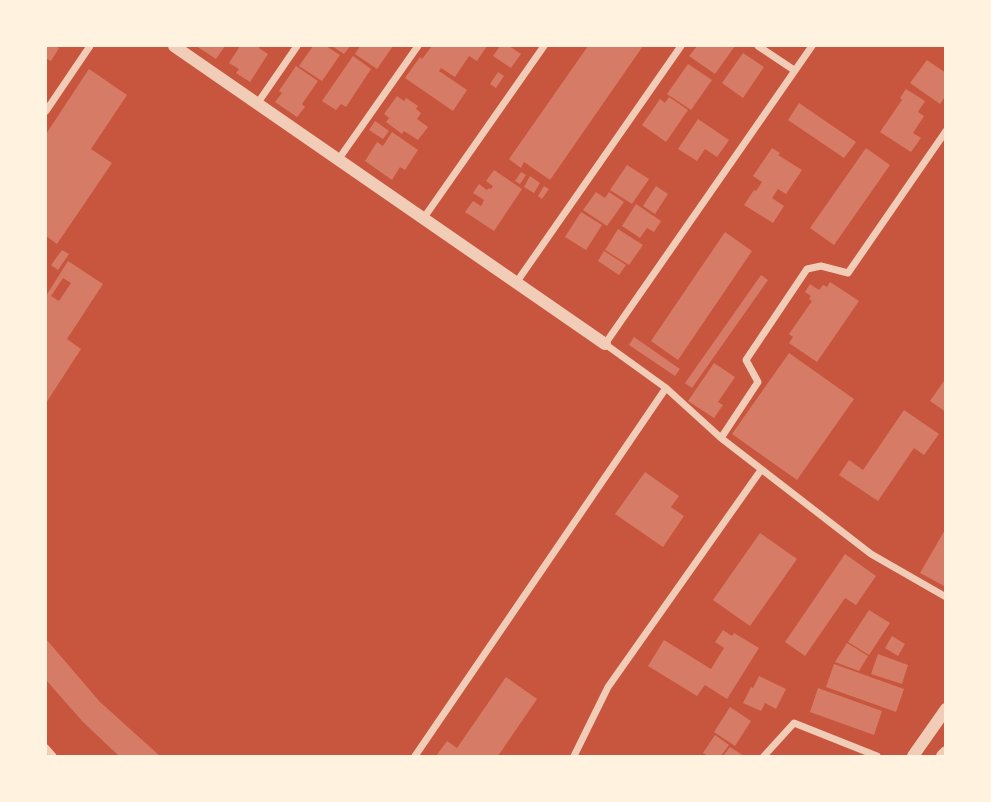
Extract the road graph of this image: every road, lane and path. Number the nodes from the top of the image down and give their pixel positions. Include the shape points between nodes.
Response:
1 (90, 46) edge
2 (173, 46) edge
3 (297, 46) edge
4 (418, 46) edge
5 (544, 46) edge
6 (681, 46) edge
7 (758, 46) edge
8 (812, 46) edge
9 (794, 70) junction
10 (257, 104) junction
11 (46, 111) edge
12 (946, 131) edge
13 (338, 160) junction
14 (423, 219) junction
15 (516, 284) junction
16 (605, 344) junction
17 (666, 388) junction
18 (721, 438) junction
19 (761, 470) junction
20 (946, 597) edge
21 (946, 709) edge
22 (46, 748) edge
23 (946, 752) edge
24 (53, 757) edge
25 (415, 757) edge
26 (574, 757) edge
27 (764, 757) edge
28 (877, 757) edge
29 (913, 757) edge
30 (942, 757) edge

1 - 11 street
2 - 10 street
3 - 10 street
4 - 13 street
5 - 14 street
6 - 15 street
7 - 9 street
8 - 9 street
9 - 16 street
10 - 13 street
12 - 18 street via 848,273 821,266 807,269 746,360 758,382
13 - 14 street
14 - 15 street
15 - 16 street
16 - 17 street
17 - 18 street
17 - 25 street
18 - 19 street
19 - 20 street via 871,554
19 - 26 street via 608,687
21 - 29 street
22 - 24 street
23 - 30 street
27 - 28 street via 794,723

